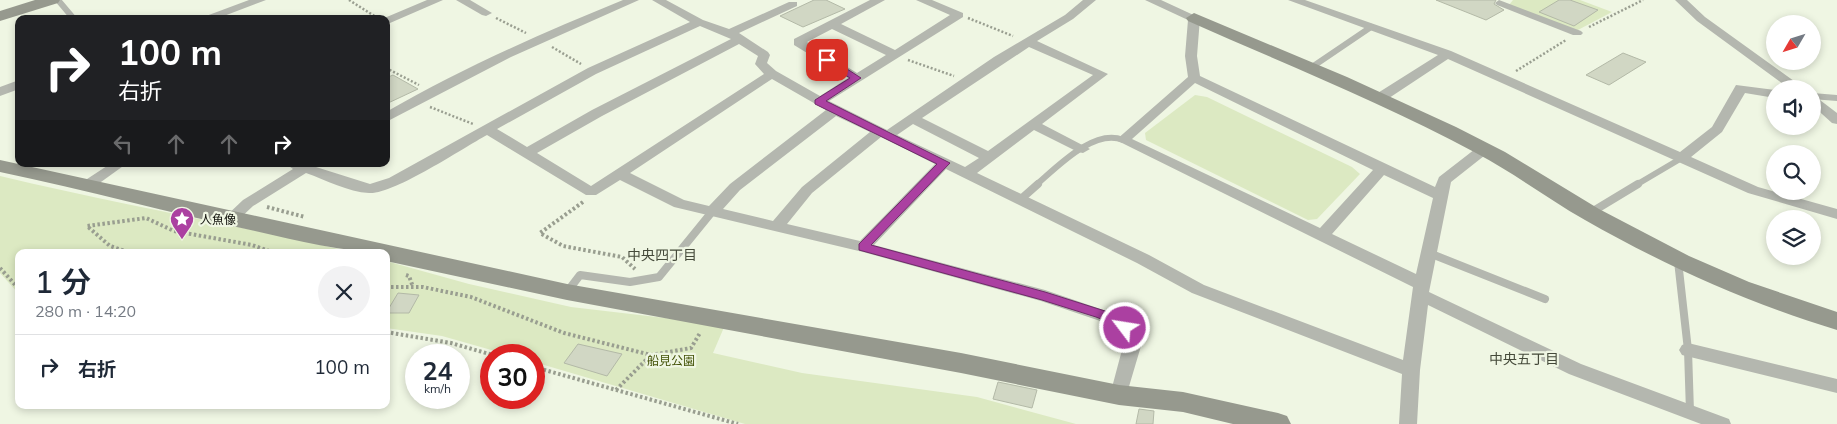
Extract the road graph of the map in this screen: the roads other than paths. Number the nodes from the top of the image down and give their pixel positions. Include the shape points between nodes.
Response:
1 (52, 0) edge
2 (58, 0) edge
3 (260, 0) edge
4 (437, 0) edge
5 (462, 0) edge
6 (607, 0) edge
7 (632, 0) edge
8 (658, 0) edge
9 (878, 0) edge
10 (922, 0) edge
11 (1090, 0) edge
12 (1151, 0) edge
13 (1294, 0) edge
14 (1680, 0) edge
15 (1499, 1) edge
16 (793, 4) dead end
17 (486, 13) road end
18 (71, 15) edge
19 (216, 15) edge
20 (0, 16) edge
21 (1194, 18) junction
22 (390, 19) edge
23 (699, 22) junction
24 (831, 24) junction
25 (1371, 27) junction
26 (1577, 34) dead end
27 (735, 36) junction
28 (534, 37) junction
29 (1028, 42) junction
30 (894, 54) junction
31 (1447, 54) junction
32 (1309, 69) junction
33 (772, 74) junction
34 (856, 78) junction
35 (1194, 78) junction
36 (1787, 80) edge
37 (1766, 92) edge
38 (1837, 98) edge
39 (1378, 99) junction
40 (1821, 99) edge
41 (414, 101) junction
42 (819, 102) junction
43 (1821, 106) edge
44 (835, 110) junction
45 (390, 116) edge
46 (912, 118) junction
47 (1837, 120) edge
48 (1034, 125) junction
49 (488, 129) junction
50 (884, 133) junction
51 (1123, 140) junction
52 (1083, 149) junction
53 (1484, 149) junction
54 (526, 154) junction
55 (988, 157) junction
56 (1680, 159) junction
57 (944, 163) junction
58 (0, 166) edge
59 (115, 167) edge
60 (301, 167) edge
61 (309, 167) edge
62 (1382, 169) junction
63 (968, 173) junction
64 (620, 174) junction
65 (90, 184) junction
66 (1442, 196) junction
67 (1021, 199) junction
68 (711, 213) junction
69 (1589, 213) junction
70 (1837, 214) edge
71 (231, 219) junction
72 (776, 227) junction
73 (1322, 235) junction
74 (863, 247) junction
75 (368, 249) edge
76 (1429, 253) junction
77 (390, 254) edge
78 (1678, 261) junction
79 (1421, 290) junction
80 (567, 292) junction
81 (1546, 299) dead end
82 (1837, 321) edge
83 (1688, 350) junction
84 (1411, 370) junction
85 (1837, 386) edge
86 (1119, 395) junction
87 (1690, 412) junction
88 (1278, 424) edge
89 (1408, 424) edge
90 (1722, 424) edge

1 - 20 street
2 - 18 lane
3 - 19 street
4 - 22 street
5 - 17 street
6 - 28 street
7 - 28 street
8 - 23 street
9 - 24 street
10 - 30 street via 959,15
11 - 29 street
12 - 21 street
13 - 25 street
14 - 36 street
15 - 26 street
16 - 27 street
21 - 32 street
21 - 35 street via 1191,56
23 - 27 street
23 - 49 street via 592,71
24 - 30 street
24 - 34 street via 798,42
25 - 31 street
25 - 32 lane
27 - 33 street via 764,55 762,64
27 - 54 street
28 - 41 street
28 - 41 street via 425,88 411,97
29 - 46 street
29 - 48 street via 1102,74
30 - 34 street
31 - 39 street
31 - 56 street
32 - 39 street
33 - 42 street
33 - 64 street
34 - 42 street
35 - 51 street
35 - 62 street
37 - 56 street via 1742,88 1717,129
38 - 40 lane
39 - 53 street
41 - 45 street
42 - 44 street
43 - 47 street
44 - 50 street
44 - 68 street via 735,188
46 - 50 street
46 - 55 street
48 - 52 street
48 - 55 street
49 - 54 street
49 - 61 street via 382,186 360,187
50 - 57 street
50 - 72 street via 807,190
51 - 52 lane via 1104,137
51 - 73 street
52 - 67 lane
53 - 66 street via 1444,180
53 - 69 street
54 - 64 street via 591,192
55 - 63 street
56 - 69 lane
56 - 70 street via 1752,190
57 - 63 street
57 - 74 street
58 - 65 street
59 - 65 street
60 - 71 street
62 - 66 street
62 - 73 street
63 - 67 street
64 - 68 street via 679,204
65 - 71 street
66 - 76 street
67 - 84 street via 1198,289
68 - 72 street
68 - 80 lane via 659,277 636,282 580,275
69 - 78 street
71 - 75 street
72 - 74 street
73 - 79 street
74 - 86 street via 1045,296 1115,320 1131,337 1132,346
76 - 79 street
76 - 81 lane
77 - 80 street
78 - 82 street via 1768,300
78 - 83 lane
79 - 84 street
79 - 87 street via 1575,369
80 - 86 street
83 - 85 street
83 - 87 lane
84 - 89 street
86 - 88 street via 1183,402
87 - 90 street

